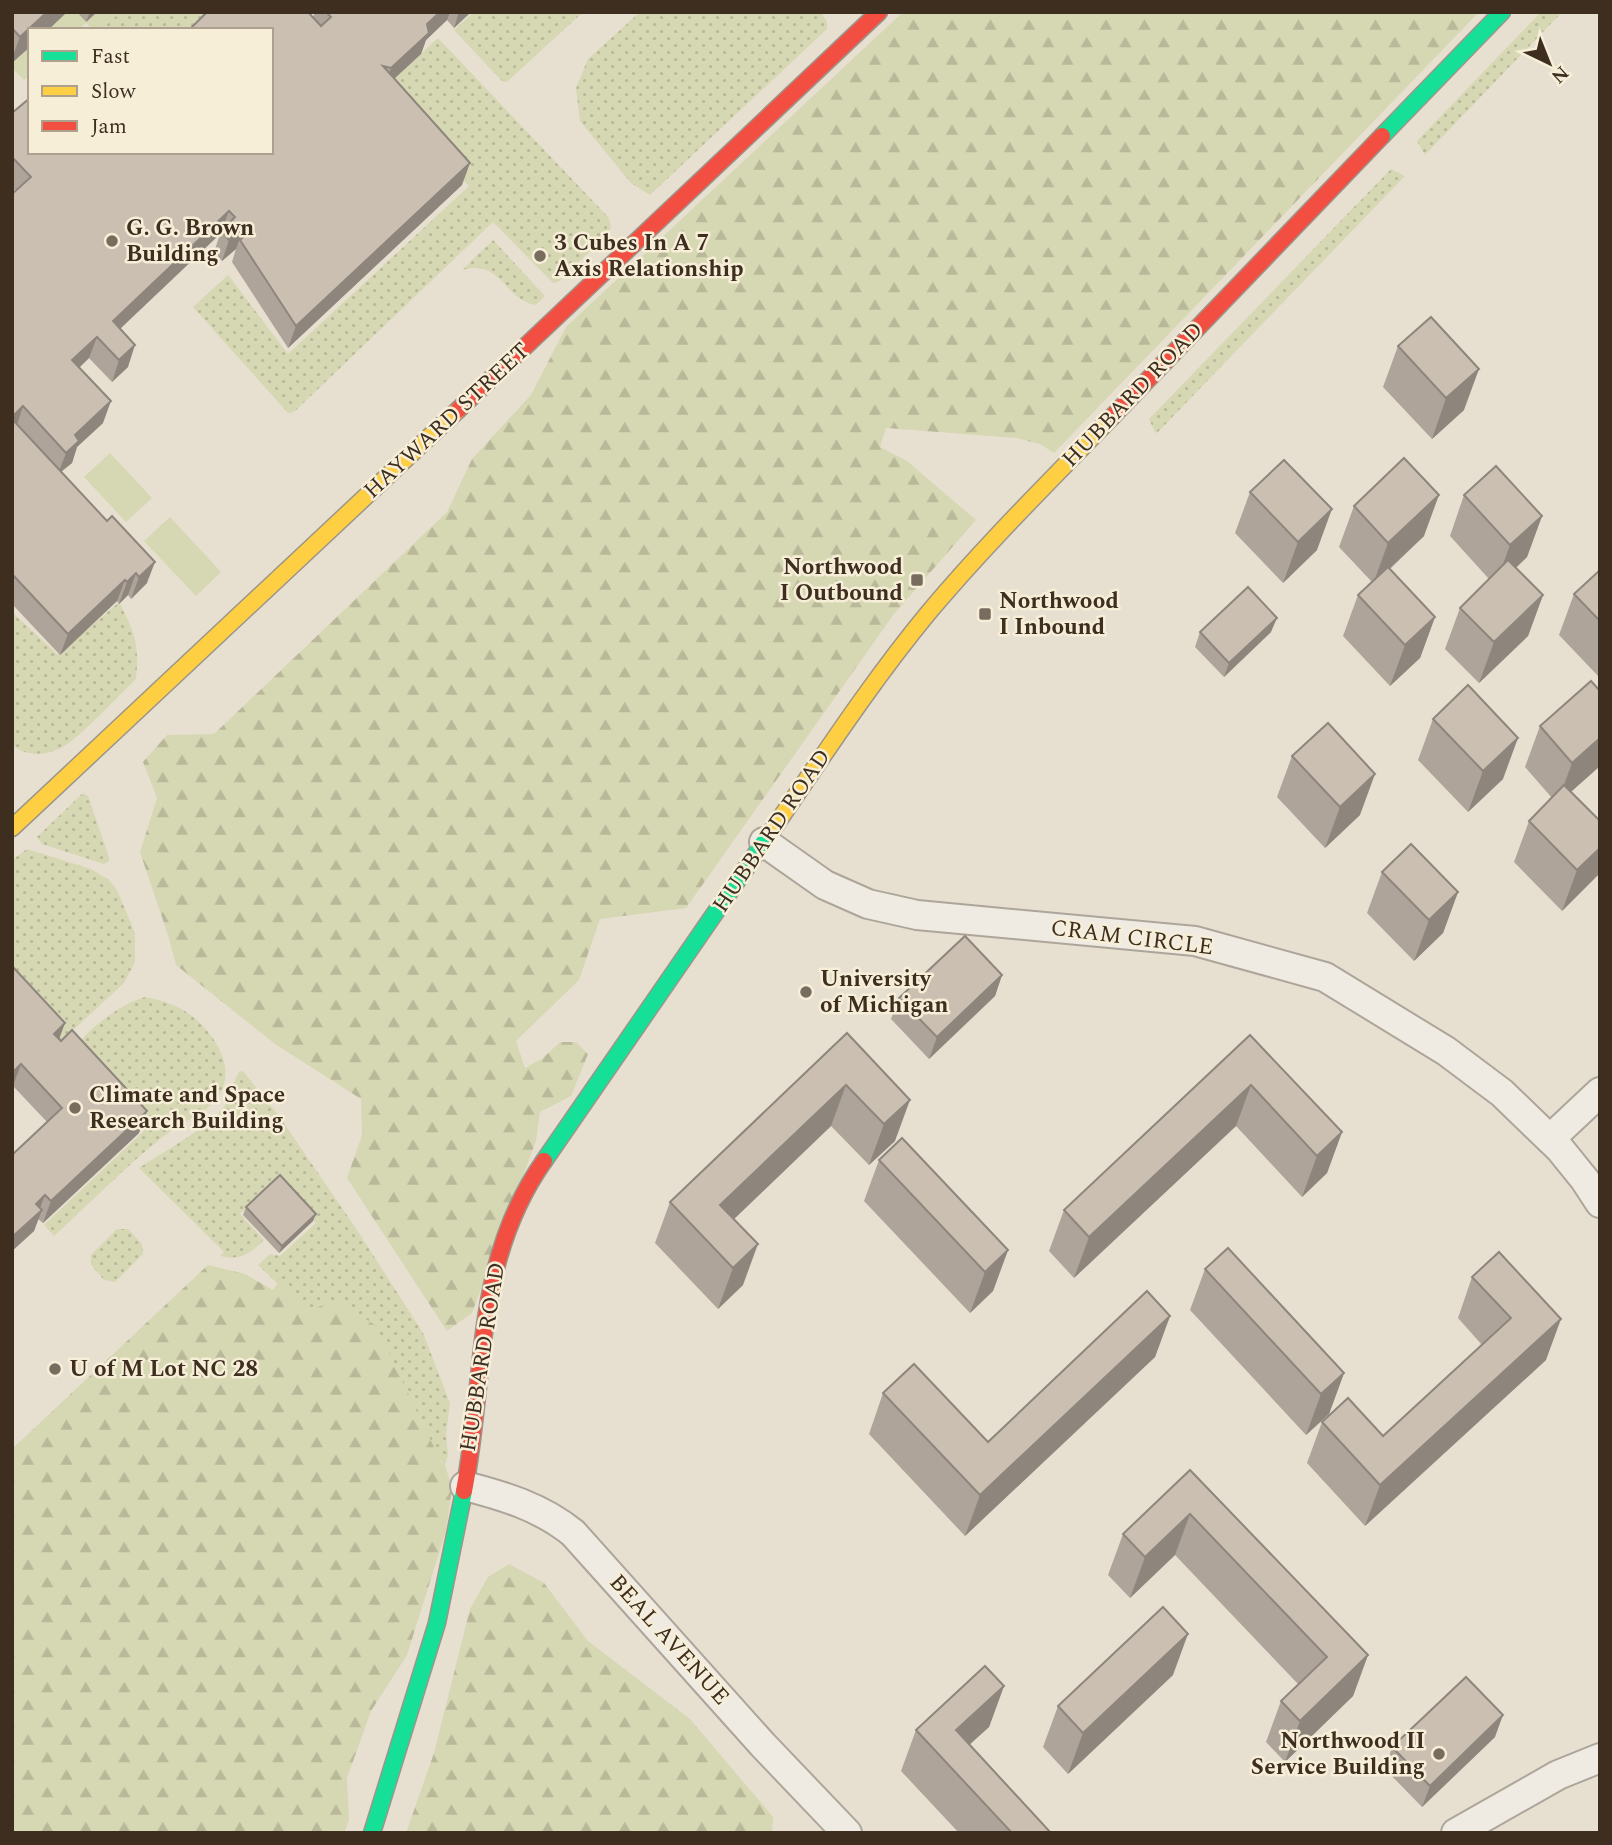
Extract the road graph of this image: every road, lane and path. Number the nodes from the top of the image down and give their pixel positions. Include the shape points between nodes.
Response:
1 (879, 12) edge
2 (1502, 12) edge
3 (12, 828) edge
4 (764, 842) junction
5 (1600, 1093) edge
6 (1550, 1139) junction
7 (1600, 1203) edge
8 (464, 1486) junction
9 (1600, 1758) edge
10 (372, 1833) edge
11 (847, 1833) edge
12 (1456, 1833) edge

1 - 3 street, HAYWARD STREET via 565,310 24,806
2 - 4 street, HUBBARD ROAD via 929,612 859,702
4 - 6 street, CRAM CIRCLE via 825,885 868,904 917,915 1195,941 1325,977 1479,1074
4 - 8 street, HUBBARD ROAD via 525,1188 496,1261
5 - 6 street
6 - 7 street, CRAM CIRCLE
8 - 10 street, HUBBARD ROAD via 437,1623
8 - 11 street, BEAL AVENUE via 536,1508 573,1533
9 - 12 street via 1558,1775

